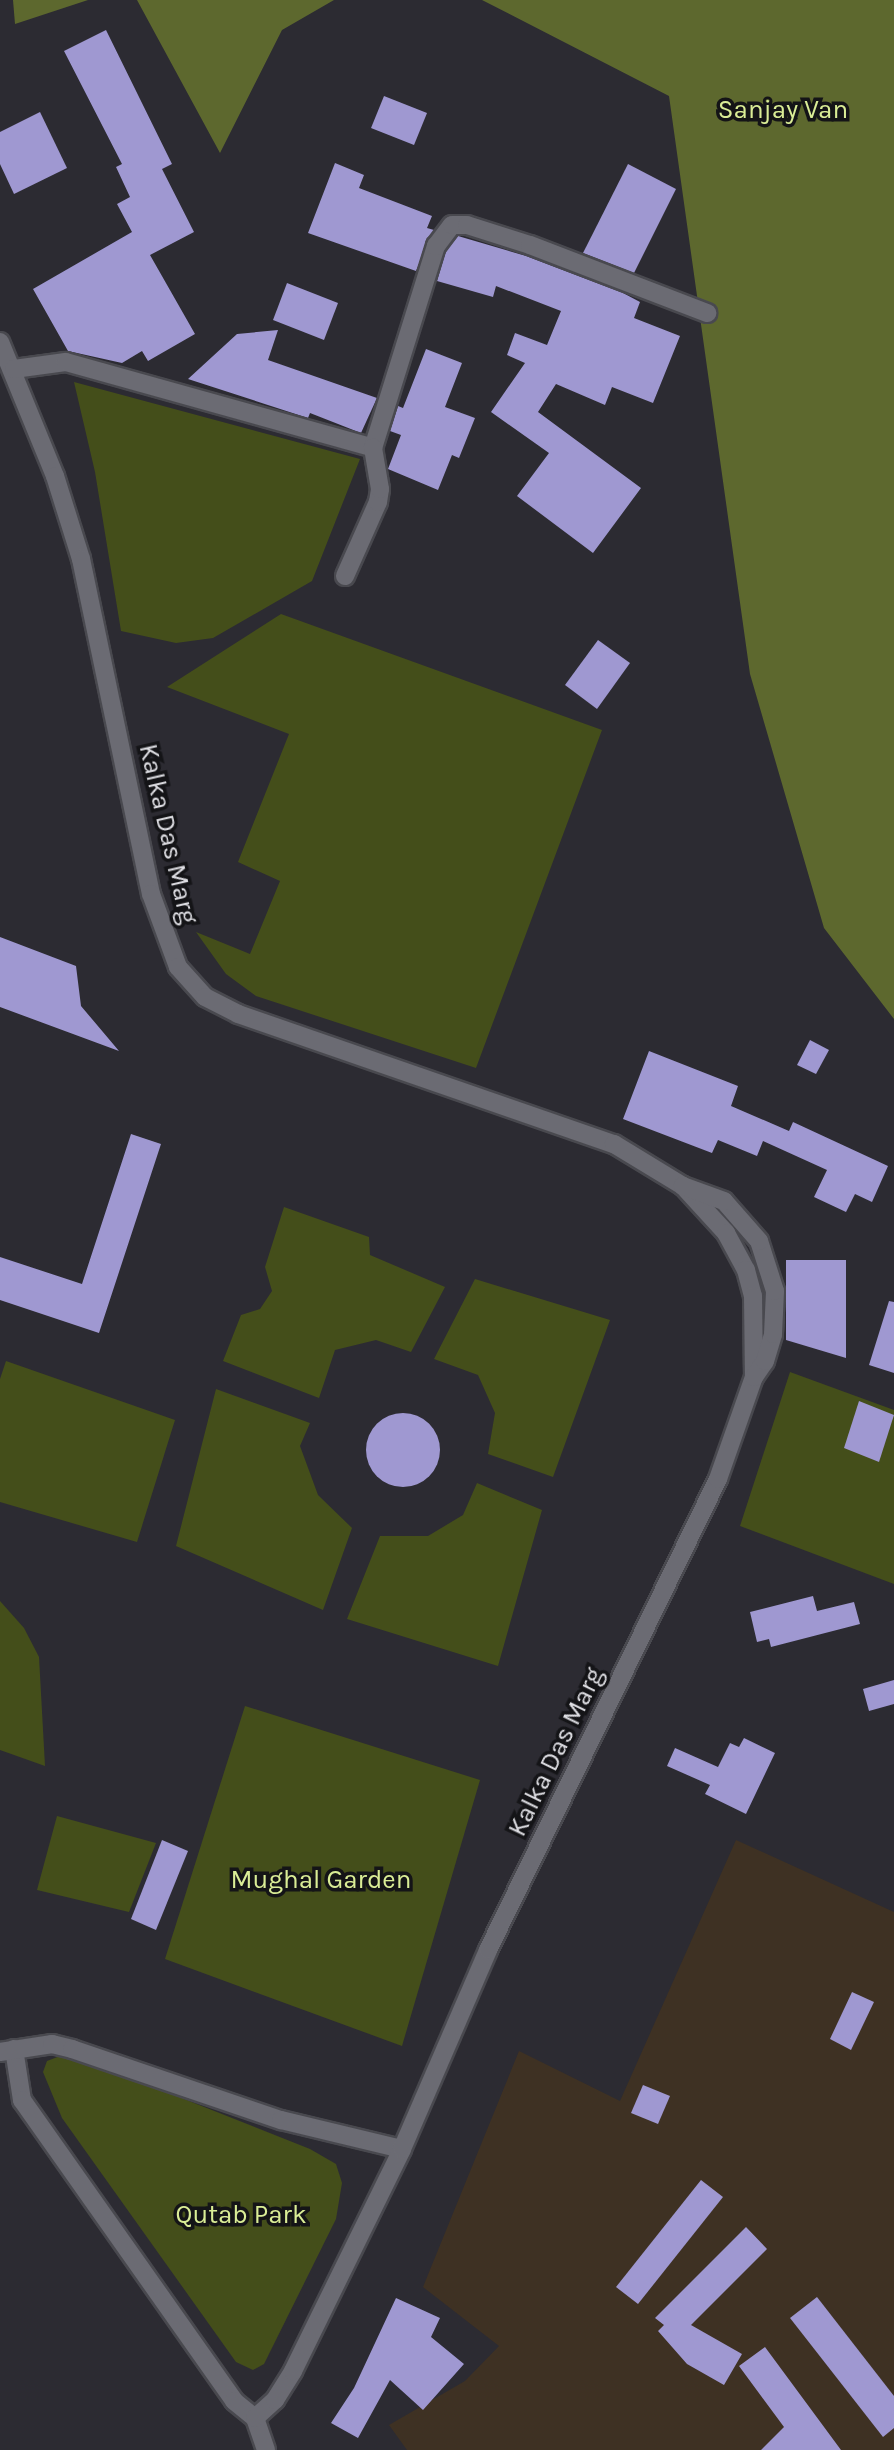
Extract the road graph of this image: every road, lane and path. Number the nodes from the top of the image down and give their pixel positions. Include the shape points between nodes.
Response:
1 (707, 313) dead end
2 (0, 342) edge
3 (14, 369) junction
4 (373, 447) junction
5 (345, 576) dead end
6 (7, 2051) edge
7 (402, 2149) junction
8 (255, 2418) junction
9 (266, 2450) edge

1 - 4 street via 530,245 467,225 452,225 436,246
2 - 3 street, Kalka Das Marg
3 - 4 street via 66,362
3 - 7 street, Kalka Das Marg via 81,559 151,894 178,967 205,997 238,1014 614,1144 683,1186 724,1201 759,1241 775,1291 773,1334 718,1479 488,1950
4 - 5 street via 380,489
6 - 7 street via 52,2045 72,2049 281,2120
6 - 8 street via 22,2100 234,2401
7 - 8 street, Kalka Das Marg via 293,2371 275,2400
8 - 9 street

